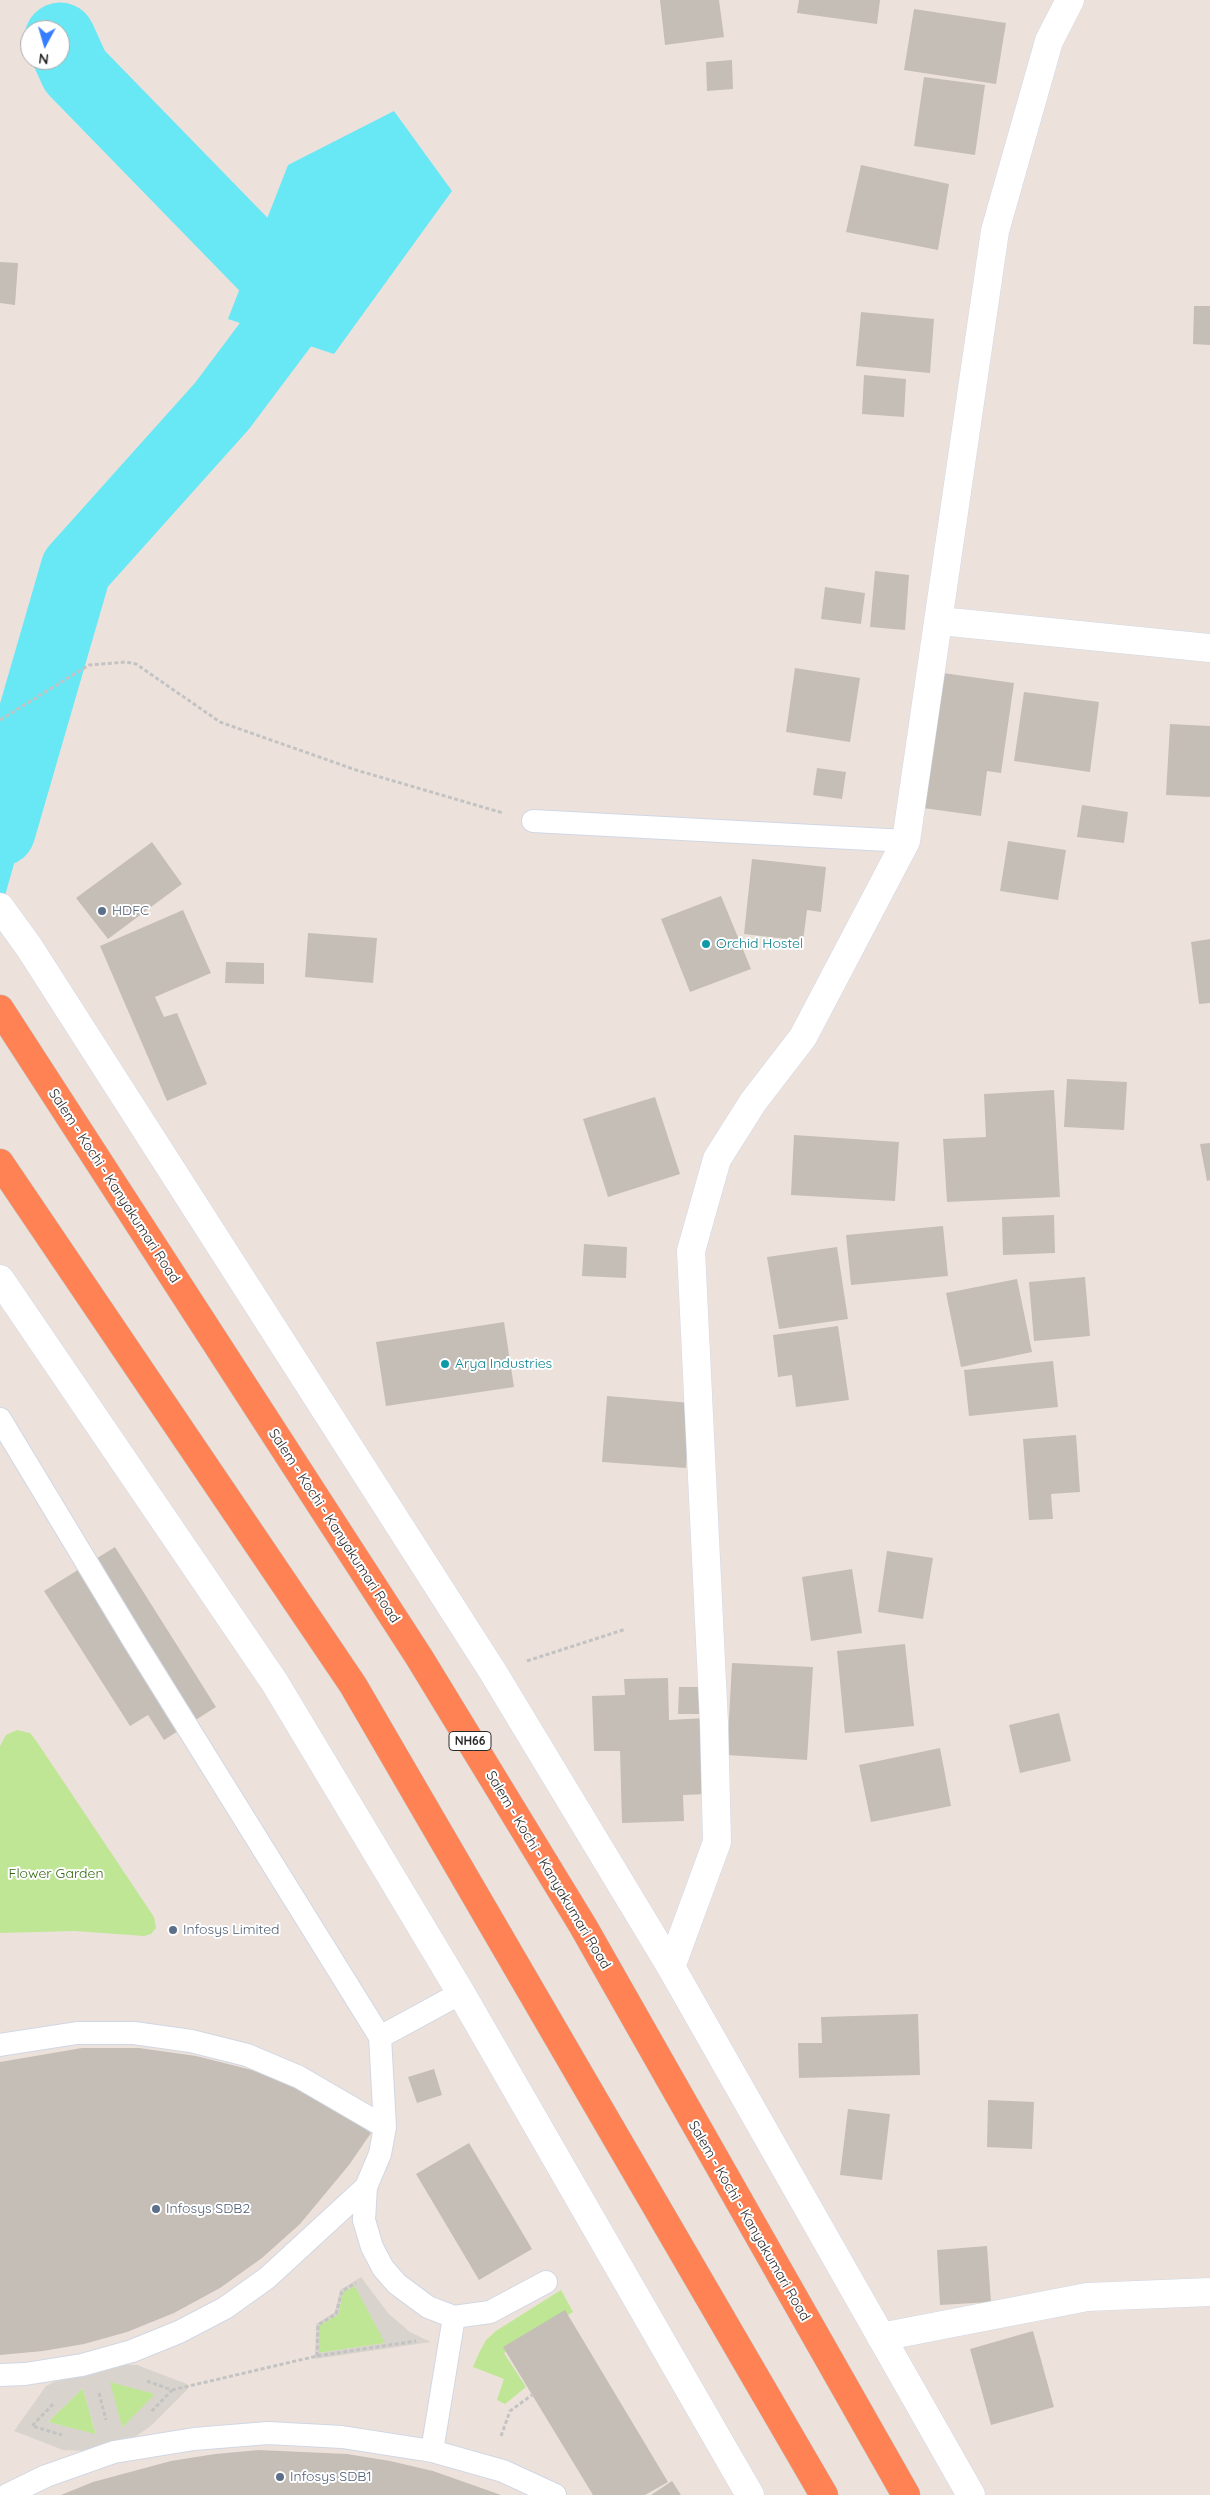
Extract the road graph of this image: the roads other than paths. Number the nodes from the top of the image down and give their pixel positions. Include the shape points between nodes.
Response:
1 (1070, 0) edge
2 (940, 621) junction
3 (1210, 648) edge
4 (533, 821) road end
5 (906, 841) junction
6 (0, 907) edge
7 (0, 1009) edge
8 (0, 1163) edge
9 (0, 1280) edge
10 (0, 1419) edge
11 (671, 1967) junction
12 (461, 1993) junction
13 (380, 2037) junction
14 (0, 2045) edge
15 (385, 2127) junction
16 (366, 2187) junction
17 (546, 2282) dead end
18 (1210, 2292) edge
19 (452, 2326) junction
20 (882, 2337) junction
21 (0, 2375) edge
22 (432, 2451) junction
23 (6, 2495) edge
24 (554, 2495) edge
25 (750, 2495) edge
26 (824, 2495) edge
27 (906, 2495) edge
28 (971, 2495) edge

1 - 2 street via 1049,41 995,231
2 - 3 street
2 - 5 street
4 - 5 lane
5 - 11 street via 803,1038 753,1102 717,1159 690,1250 717,1842
6 - 11 street via 493,1672
7 - 27 highway, Salem - Kochi - Kanyakumari Road / NH66 via 419,1656 583,1926
8 - 26 highway via 353,1685
9 - 12 street via 275,1683
10 - 13 lane
11 - 20 street
12 - 13 lane
12 - 25 street
13 - 15 lane
14 - 15 lane via 77,2033 134,2033 191,2041 247,2055 299,2076
15 - 16 lane via 380,2154
16 - 19 lane via 364,2220 383,2268 397,2284
16 - 21 lane via 267,2278 225,2308 132,2352 91,2363
17 - 19 lane via 490,2312
18 - 20 street via 1087,2297
19 - 22 lane
20 - 28 street
22 - 23 lane via 342,2437 268,2433 194,2439 114,2452 46,2476
22 - 24 lane via 504,2472

